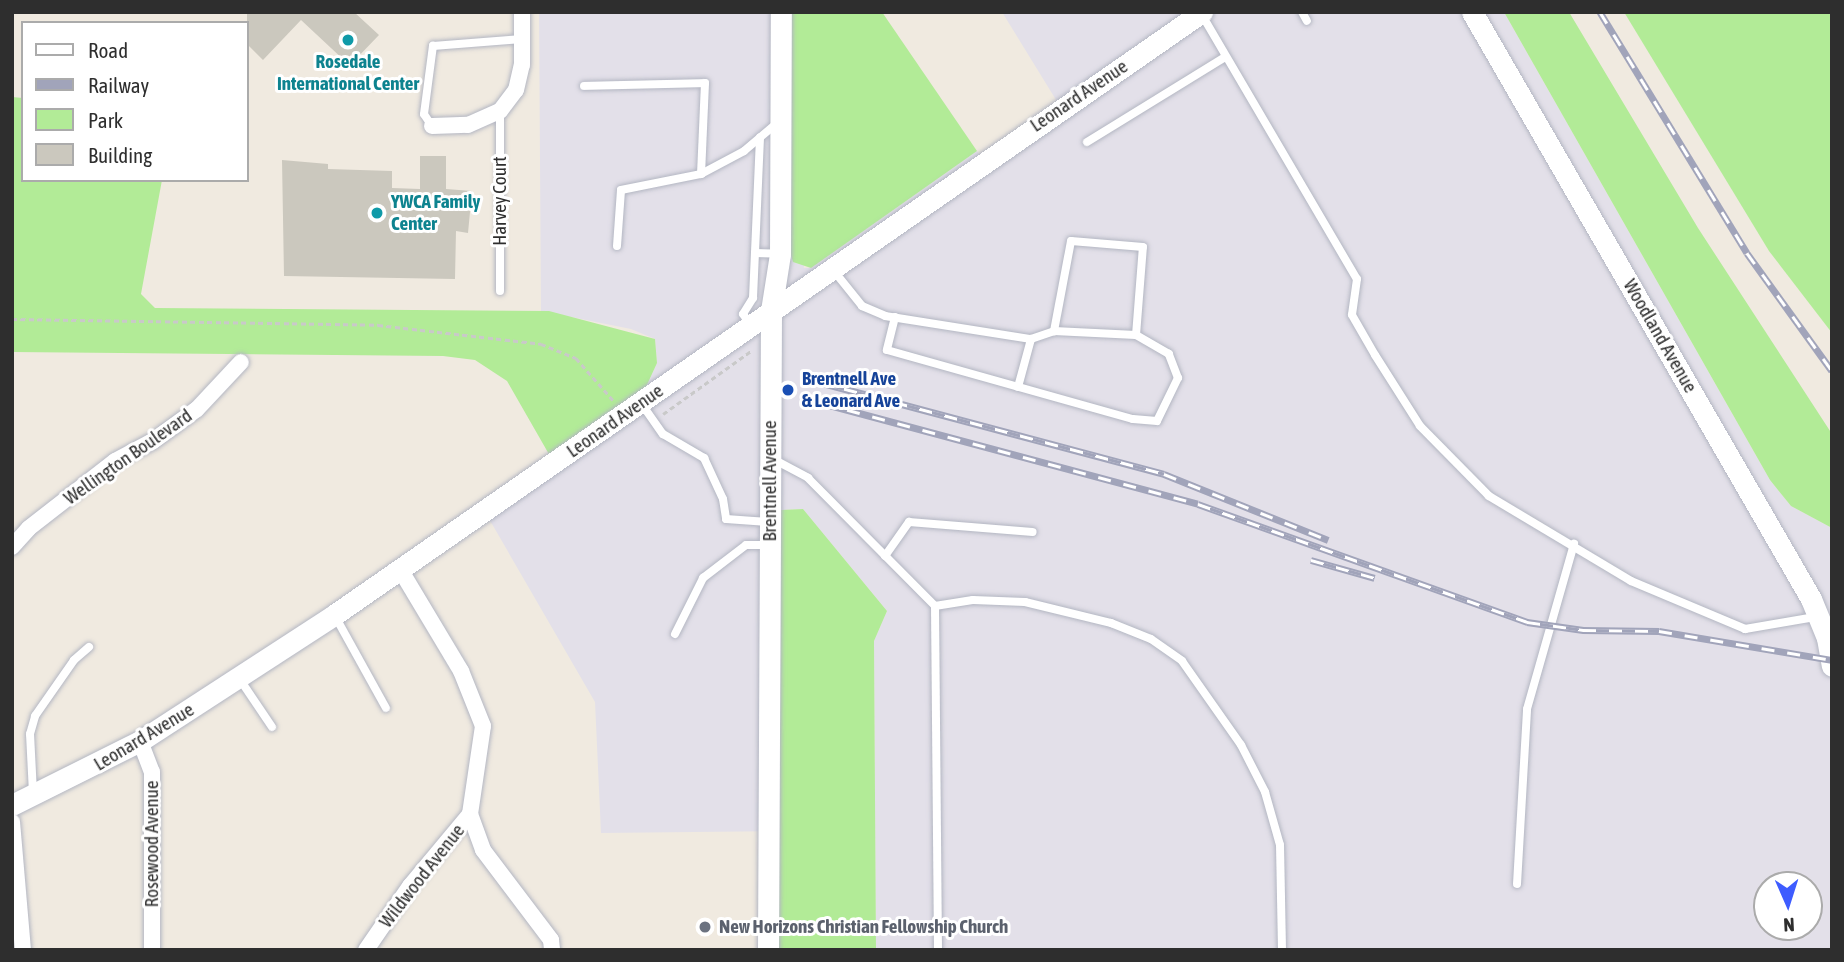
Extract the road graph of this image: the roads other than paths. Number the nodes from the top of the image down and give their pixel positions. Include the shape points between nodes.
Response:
1 (522, 12) edge
2 (781, 12) edge
3 (1302, 12) edge
4 (1472, 12) edge
5 (1200, 13) edge
6 (1307, 21) dead end
7 (522, 39) junction
8 (1225, 57) junction
9 (584, 86) dead end
10 (500, 111) junction
11 (782, 119) junction
12 (432, 127) joint
13 (760, 137) junction
14 (1087, 142) dead end
15 (701, 174) junction
16 (617, 246) dead end
17 (755, 253) junction
18 (780, 254) junction
19 (832, 268) junction
20 (500, 291) dead end
21 (771, 311) junction
22 (895, 317) junction
23 (750, 326) junction
24 (1054, 331) junction
25 (1136, 335) junction
26 (1031, 339) junction
27 (241, 362) dead end
28 (1018, 387) junction
29 (633, 408) junction
30 (770, 457) junction
31 (770, 522) junction
32 (1032, 532) dead end
33 (1574, 544) junction
34 (770, 545) junction
35 (12, 547) edge
36 (885, 556) junction
37 (400, 569) junction
38 (935, 606) junction
39 (334, 615) junction
40 (1818, 616) junction
41 (675, 634) dead end
42 (89, 647) dead end
43 (1832, 666) edge
44 (239, 678) junction
45 (386, 708) dead end
46 (272, 727) dead end
47 (140, 741) junction
48 (33, 796) junction
49 (12, 806) edge
50 (471, 814) junction
51 (12, 822) edge
52 (1517, 884) dead end
53 (23, 950) edge
54 (152, 950) edge
55 (366, 950) edge
56 (552, 950) edge
57 (768, 950) edge
58 (938, 950) edge
59 (1282, 950) edge

1 - 7 street, Harvey Court
2 - 11 street, Brentnell Avenue
3 - 6 lane
4 - 40 street, Woodland Avenue
5 - 8 lane
5 - 19 street, Leonard Avenue
7 - 10 street, Harvey Court via 516,90
7 - 12 lane via 433,47 424,114
8 - 14 lane
8 - 33 lane via 1357,279 1352,315 1420,426 1489,496
9 - 15 lane via 705,83
10 - 12 street via 468,125
10 - 20 lane, Harvey Court
11 - 13 lane
11 - 18 street, Brentnell Avenue
13 - 15 lane
13 - 17 lane
15 - 16 lane via 621,190
17 - 18 lane
17 - 23 lane via 753,298 743,314
18 - 21 street, Brentnell Avenue
19 - 21 street, Leonard Avenue
19 - 22 lane via 862,306
21 - 23 street, Leonard Avenue
21 - 30 street, Brentnell Avenue
22 - 26 lane
22 - 28 lane via 887,350
23 - 29 street, Leonard Avenue
24 - 25 lane
24 - 25 lane via 1071,241 1143,247
24 - 26 lane
25 - 28 lane via 1169,354 1178,378 1157,421 1133,419
26 - 28 lane
27 - 35 street, Wellington Boulevard via 197,409 115,461 29,528
29 - 31 lane via 654,421 663,434 704,458 723,499 726,519
29 - 37 street, Leonard Avenue
30 - 31 street, Brentnell Avenue
30 - 36 lane via 808,478
31 - 34 street, Brentnell Avenue
32 - 36 lane via 909,522
33 - 40 lane via 1631,581 1745,629
33 - 52 lane via 1527,709 1519,782
34 - 41 lane via 746,545 703,578
34 - 57 street, Brentnell Avenue
36 - 38 lane
37 - 39 street, Leonard Avenue
37 - 50 street, Wildwood Avenue via 461,671 483,726
38 - 58 lane
38 - 59 lane via 973,600 1025,602 1151,639 1182,661 1241,745 1265,792 1280,845
39 - 44 street, Leonard Avenue
39 - 45 lane
40 - 43 street, Woodland Avenue
42 - 48 lane via 74,660 35,716 29,744
44 - 46 lane
44 - 47 street, Leonard Avenue
47 - 48 street, Leonard Avenue
47 - 54 street, Rosewood Avenue via 152,772
48 - 49 street, Leonard Avenue
50 - 55 street, Wildwood Avenue via 410,886
50 - 56 street via 483,850 551,940
51 - 53 street

